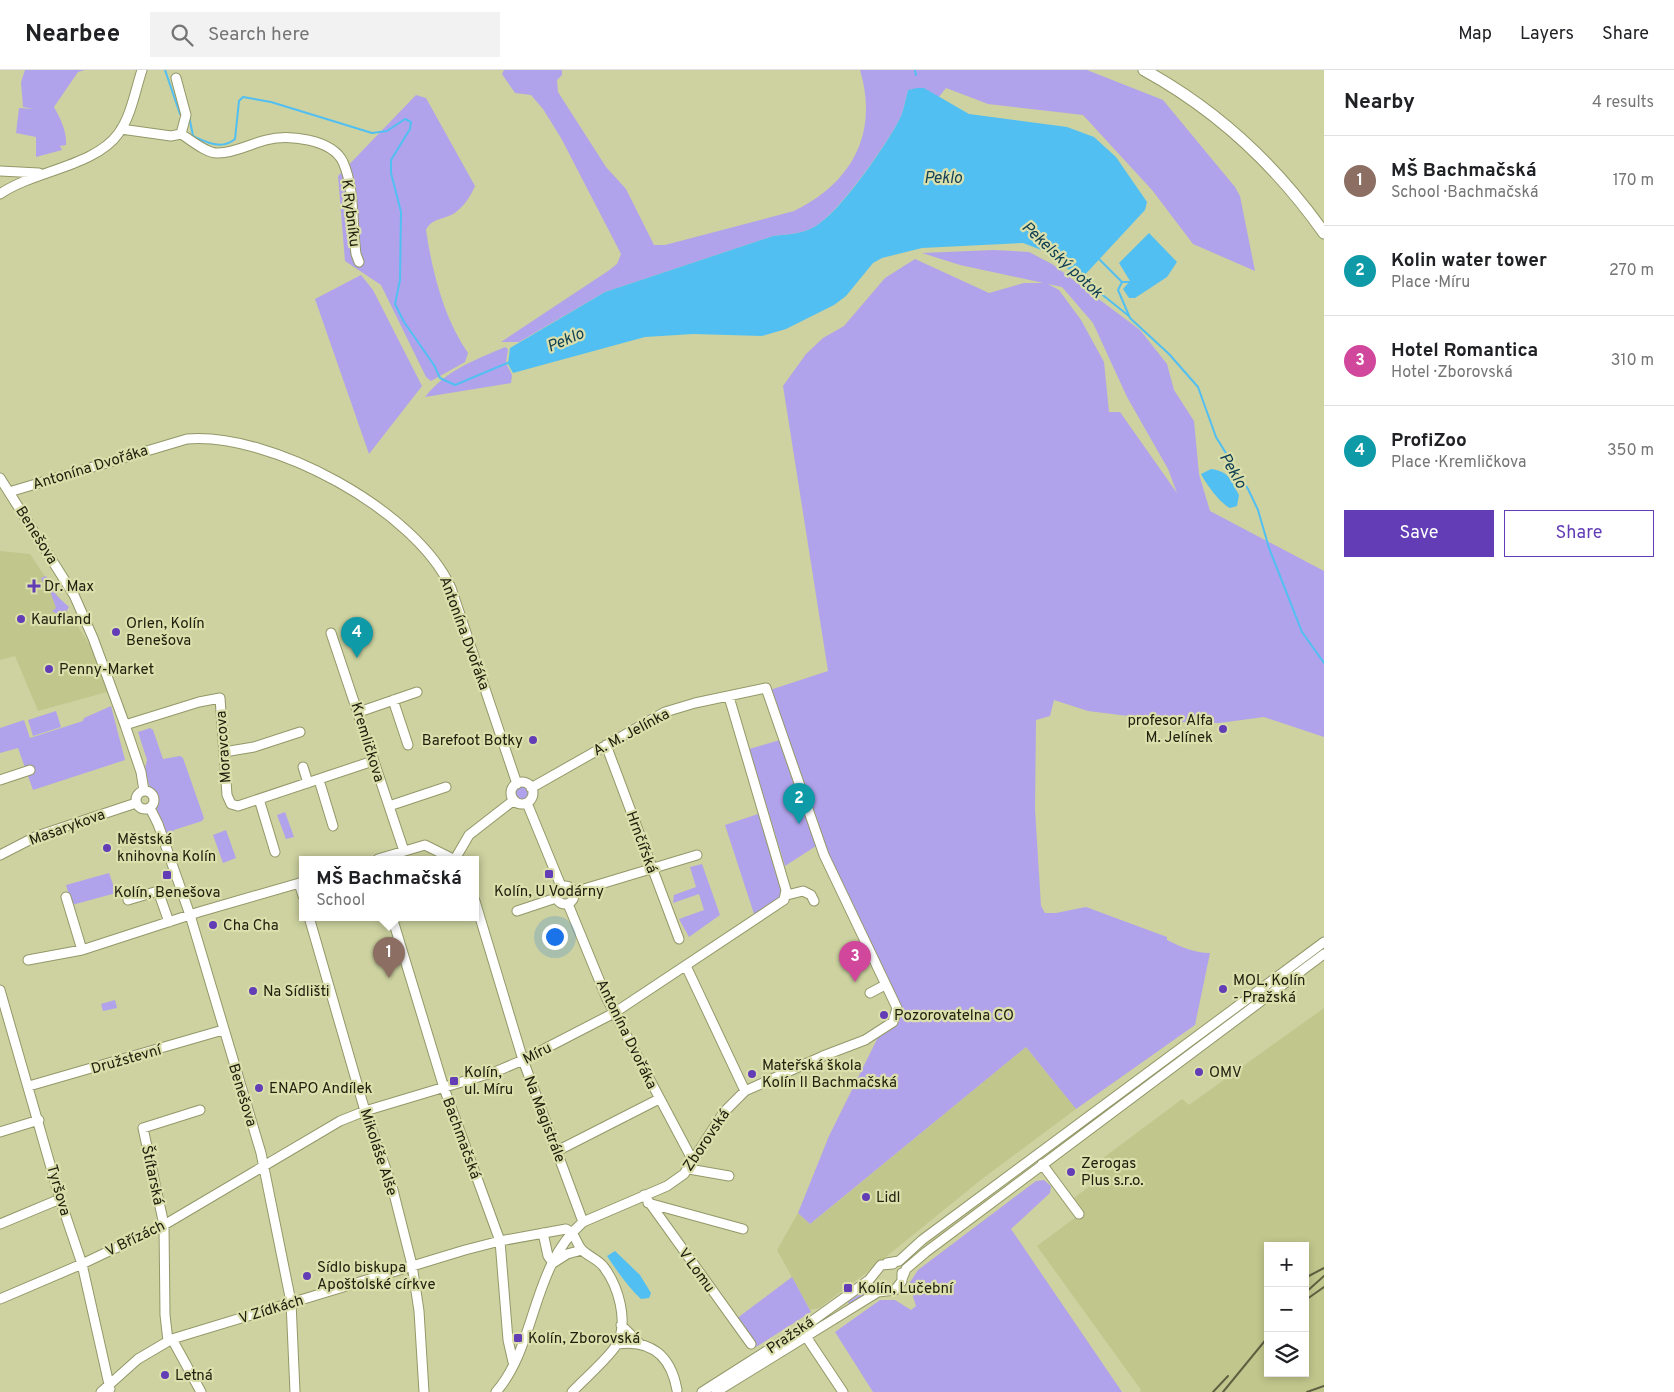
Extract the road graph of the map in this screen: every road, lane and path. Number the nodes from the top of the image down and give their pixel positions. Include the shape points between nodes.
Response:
1 (142, 70) edge
2 (1144, 70) edge
3 (176, 78) dead end
4 (121, 129) junction
5 (181, 134) junction
6 (0, 171) edge
7 (41, 174) junction
8 (0, 194) edge
9 (1324, 233) edge
10 (359, 262) dead end
11 (0, 478) edge
12 (10, 492) junction
13 (331, 634) dead end
14 (766, 688) joint
15 (416, 692) dead end
16 (729, 697) junction
17 (393, 700) junction
18 (359, 712) junction
19 (125, 725) junction
20 (300, 732) dead end
21 (408, 745) dead end
22 (606, 745) junction
23 (224, 752) junction
24 (373, 761) junction
25 (303, 767) dead end
26 (30, 770) dead end
27 (0, 780) edge
28 (319, 780) junction
29 (308, 783) junction
30 (517, 784) junction
31 (446, 787) dead end
32 (531, 788) junction
33 (144, 791) junction
34 (259, 800) junction
35 (514, 800) junction
36 (136, 803) junction
37 (527, 803) junction
38 (389, 806) junction
39 (150, 808) junction
40 (333, 826) dead end
41 (404, 851) junction
42 (275, 852) dead end
43 (0, 855) edge
44 (697, 855) dead end
45 (388, 856) edge
46 (448, 856) edge
47 (456, 856) edge
48 (652, 869) junction
49 (299, 883) edge
50 (561, 886) junction
51 (574, 892) junction
52 (787, 895) junction
53 (66, 897) dead end
54 (556, 898) junction
55 (128, 900) dead end
56 (814, 901) dead end
57 (568, 904) junction
58 (517, 911) dead end
59 (479, 913) edge
60 (190, 915) junction
61 (310, 921) edge
62 (393, 921) edge
63 (168, 922) junction
64 (679, 940) dead end
65 (1324, 942) edge
66 (82, 950) junction
67 (1324, 954) edge
68 (28, 960) dead end
69 (686, 966) junction
70 (885, 985) junction
71 (0, 990) edge
72 (870, 993) dead end
73 (614, 1013) junction
74 (223, 1030) junction
75 (523, 1060) junction
76 (29, 1086) junction
77 (444, 1088) junction
78 (745, 1091) junction
79 (659, 1099) junction
80 (200, 1110) dead end
81 (365, 1111) junction
82 (39, 1120) junction
83 (0, 1132) edge
84 (557, 1152) junction
85 (264, 1164) junction
86 (1042, 1164) junction
87 (691, 1165) junction
88 (729, 1176) dead end
89 (60, 1198) junction
90 (646, 1199) junction
91 (1079, 1214) dead end
92 (583, 1222) junction
93 (0, 1224) edge
94 (164, 1225) junction
95 (743, 1229) dead end
96 (572, 1232) junction
97 (543, 1233) junction
98 (500, 1240) junction
99 (582, 1250) junction
100 (553, 1263) junction
101 (888, 1263) junction
102 (82, 1264) junction
103 (412, 1265) junction
104 (875, 1273) junction
105 (902, 1279) junction
106 (886, 1291) junction
107 (0, 1299) edge
108 (291, 1302) junction
109 (621, 1325) junction
110 (805, 1335) junction
111 (170, 1340) junction
112 (640, 1343) junction
113 (617, 1344) junction
114 (751, 1344) dead end
115 (514, 1362) junction
116 (110, 1389) edge
117 (677, 1390) dead end
118 (499, 1391) edge
119 (101, 1392) edge
120 (201, 1392) edge
121 (295, 1392) edge
122 (424, 1392) edge
123 (572, 1392) edge
124 (702, 1392) edge
125 (716, 1392) edge
126 (843, 1392) edge

1 - 4 street
2 - 9 main road via 1202,106 1248,144 1286,184
3 - 5 street via 185,116
4 - 5 street via 172,136
4 - 7 street via 101,151
5 - 10 street, K Rybníku via 215,154 268,139 304,139 334,152 343,163 349,182
6 - 7 street
7 - 8 street
11 - 12 street, Benešova
12 - 19 street, Benešova via 74,596 94,638
12 - 30 street, Antonína Dvořáka via 168,444 207,437 227,439 285,457 332,479 362,497 422,545 447,579
13 - 18 street, Kremličkova
14 - 16 street, A. M. Jelínka
14 - 70 street, Zborovská via 824,854
15 - 17 street
16 - 22 street, A. M. Jelínka via 665,712
16 - 52 street
17 - 18 street
17 - 21 street
18 - 24 street, Kremličkova
19 - 23 street, Moravcova via 220,698
19 - 33 street, Benešova
20 - 23 street via 254,748
22 - 32 street, A. M. Jelínka
22 - 48 street, Hrnčířská
23 - 34 street, Moravcova via 227,795 231,804 238,806
24 - 28 street, Moravcova
24 - 38 street, Kremličkova
25 - 29 street
26 - 27 street
28 - 29 street, Moravcova
28 - 40 street
29 - 34 street, Moravcova
30 - 32 street via 525,783
30 - 35 street via 512,791
31 - 38 street
32 - 37 street via 532,797
33 - 36 street via 137,795
33 - 39 street, Benešova via 154,797
34 - 42 street
35 - 37 street via 520,804
35 - 47 street via 469,835
36 - 39 street via 142,809
36 - 43 street, Masarykova via 37,836
37 - 50 street
38 - 41 street, Kremličkova
39 - 60 street, Benešova
41 - 45 street
41 - 46 street via 428,846
44 - 48 street
48 - 51 street
48 - 64 street, Hrnčířská
49 - 60 street
50 - 51 street via 569,886
50 - 54 street
51 - 57 street
52 - 56 street via 803,891
52 - 69 street, Míru
53 - 66 street
54 - 57 street
54 - 58 street
55 - 63 street via 158,891
57 - 73 street, Antonína Dvořáka
59 - 75 street, Na Magistrále
60 - 63 street
60 - 74 street, Benešova
61 - 81 street, Mikoláše Alše
62 - 77 street, Bachmačská
63 - 66 street
65 - 101 street via 922,1240 899,1262
66 - 68 street
67 - 86 street
69 - 73 street, Míru
69 - 78 street
70 - 72 street
70 - 78 street, Zborovská via 897,1008 893,1022 865,1040
71 - 76 street, Tyršova
73 - 75 street, Míru
73 - 79 street, Antonína Dvořáka
74 - 76 street, Družstevní
74 - 85 street, Benešova
75 - 77 street, Míru
75 - 84 street, Na Magistrále
76 - 82 street, Tyršova
77 - 81 street, Míru
77 - 98 street, Bachmačská
78 - 87 street, Zborovská via 724,1112
79 - 84 street
79 - 87 street, Antonína Dvořáka
80 - 94 street, Štítarská via 143,1128
81 - 85 street, Míru via 340,1121
81 - 103 street, Mikoláše Alše via 392,1186
82 - 83 street
82 - 89 street, Tyršova
84 - 92 street, Na Magistrále
85 - 94 street, V Břízách
85 - 108 street, Benešova
86 - 91 street
86 - 105 street via 915,1260 904,1271
87 - 88 street
87 - 90 street, Zborovská
89 - 93 street
89 - 102 street, Tyršova
90 - 92 street, Zborovská
90 - 95 street
90 - 114 street, V Lomu
92 - 96 street, Zborovská
94 - 102 street, V Břízách
94 - 111 street, Štítarská via 165,1315
96 - 97 street, V Zídkách via 566,1229
96 - 99 street
96 - 100 street, Zborovská
97 - 98 street, V Zídkách
97 - 100 street via 548,1256
98 - 103 street, V Zídkách
98 - 115 street, Bachmačská via 508,1340
99 - 100 street via 566,1254
99 - 109 street via 598,1260 612,1280 619,1298
100 - 115 street, Zborovská via 542,1283
101 - 104 street via 879,1266
101 - 105 street via 898,1267
102 - 107 street, V Břízách
102 - 116 street, Tyršova
103 - 108 street, V Zídkách
103 - 122 street, Mikoláše Alše via 423,1347
104 - 106 street via 877,1286
104 - 124 street, Pražská via 802,1329
105 - 106 street via 897,1288
106 - 110 street, Pražská via 878,1292
108 - 111 street, V Zídkách
108 - 121 street, Benešova
109 - 112 street
109 - 113 street
110 - 125 street, Pražská
110 - 126 street
111 - 116 street, V Zídkách via 138,1359
111 - 120 street, Štítarská
112 - 113 street
112 - 117 street via 661,1355 674,1377
113 - 123 street
115 - 118 street, Zborovská
116 - 119 street, V Zídkách

